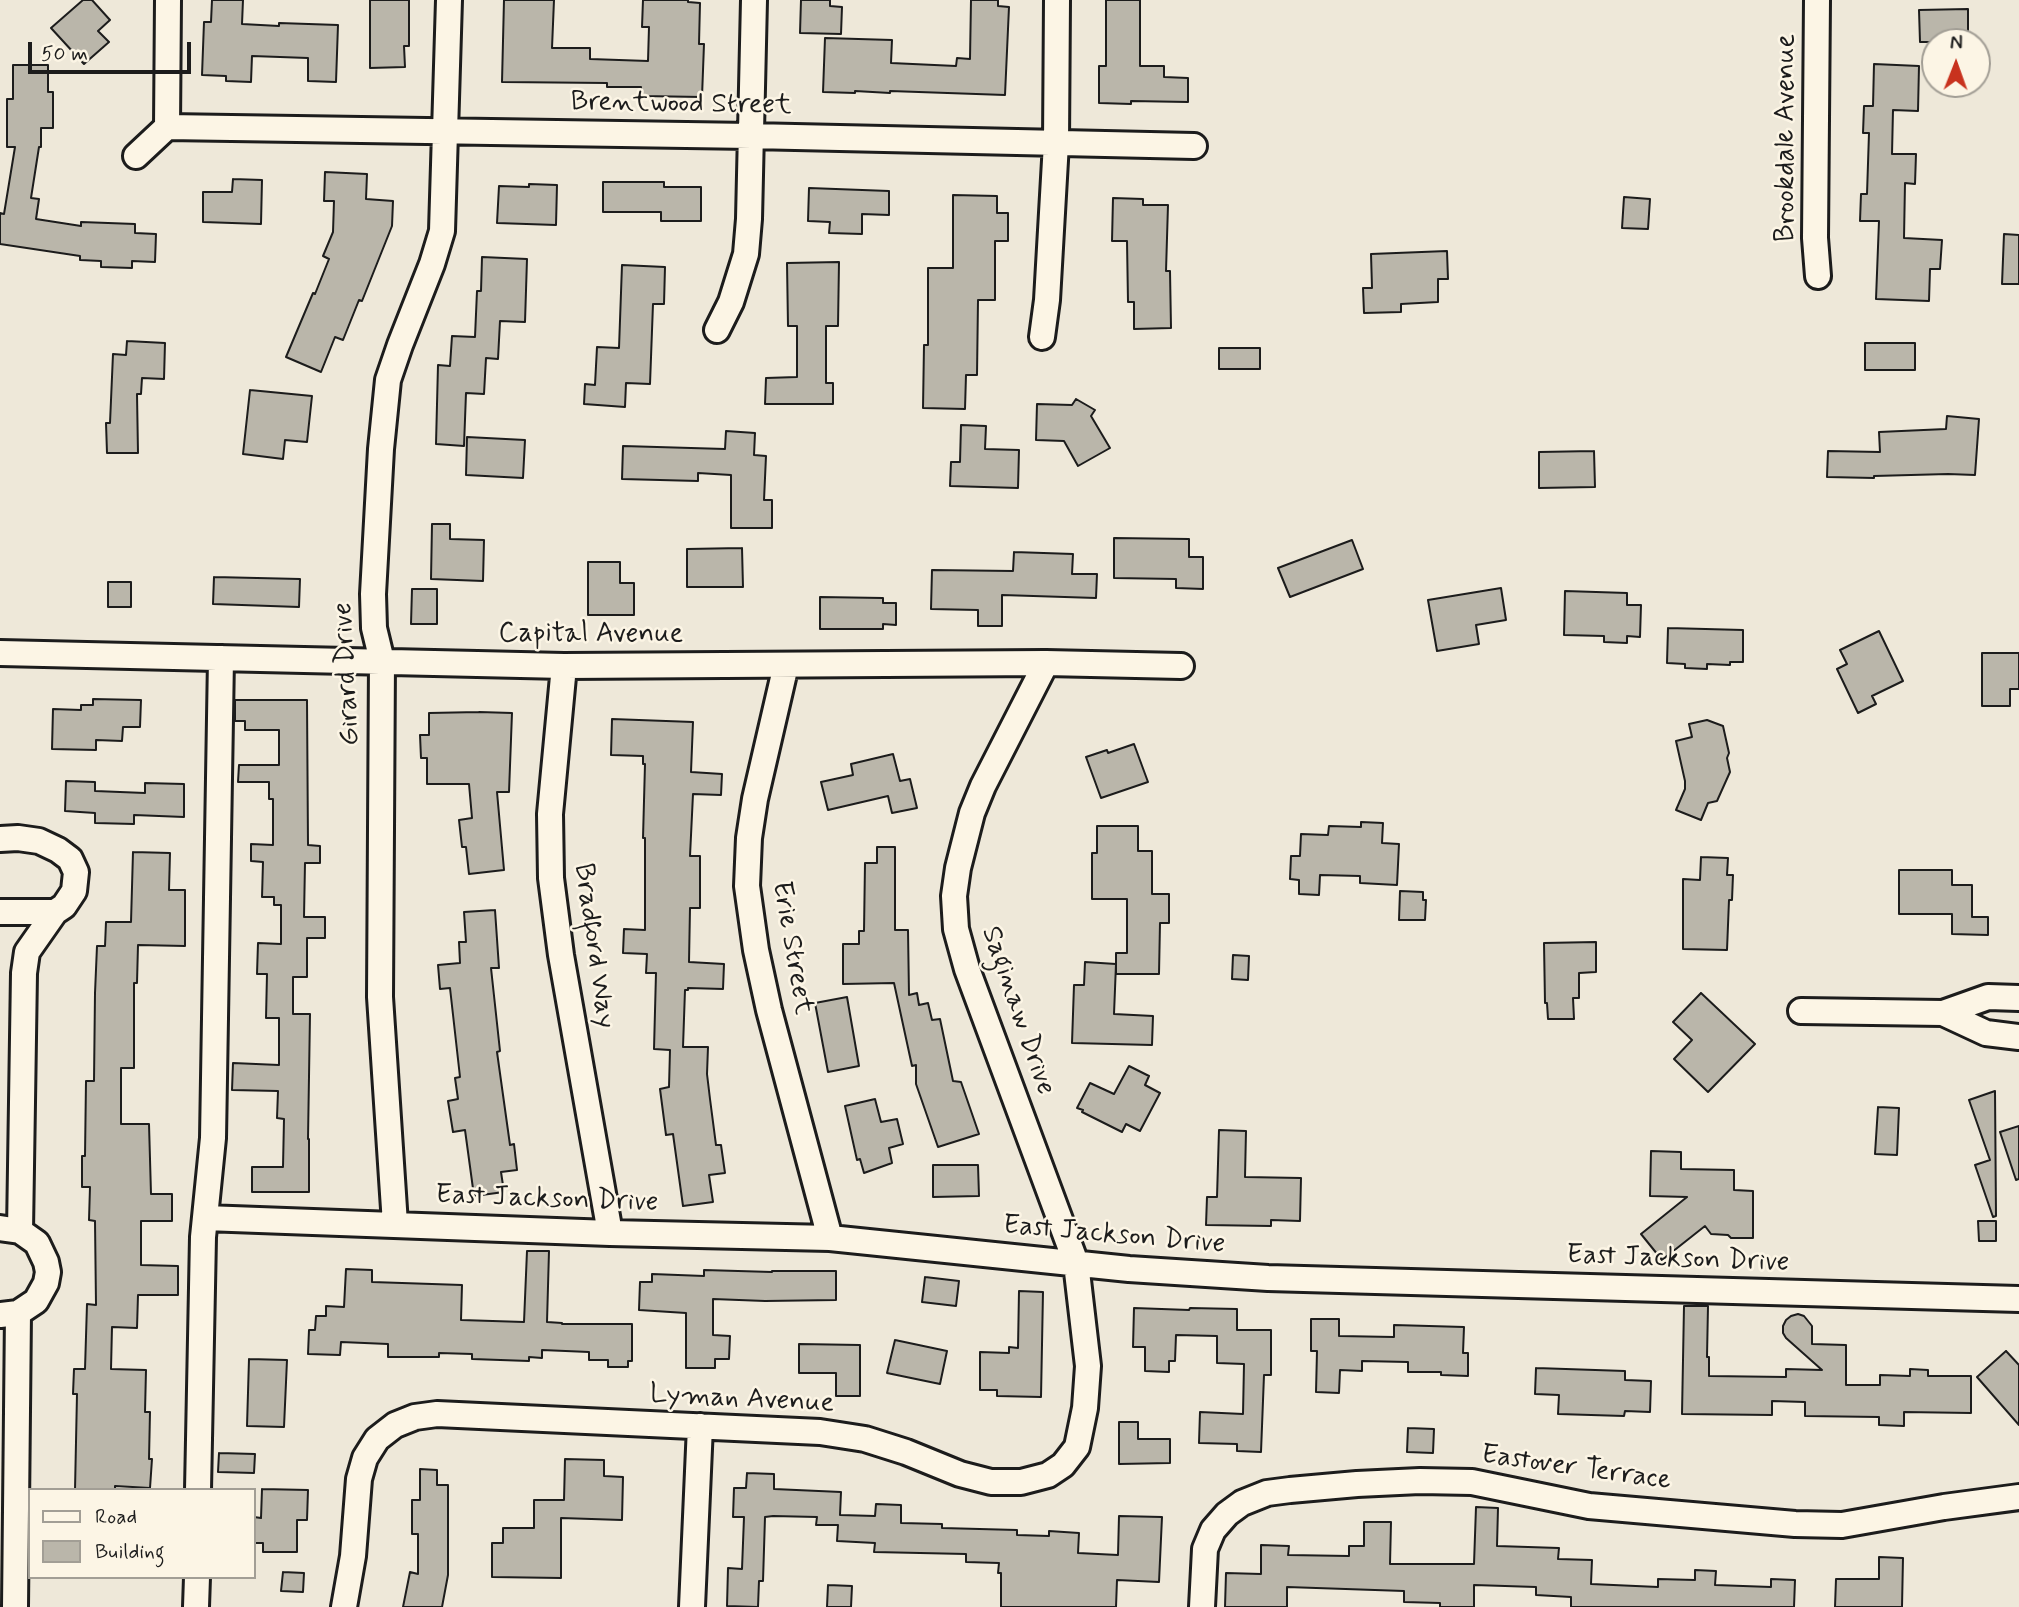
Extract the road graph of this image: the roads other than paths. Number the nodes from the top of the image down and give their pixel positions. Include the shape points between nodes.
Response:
1 (168, 0) edge
2 (449, 0) edge
3 (754, 0) edge
4 (1058, 0) edge
5 (1817, 0) edge
6 (167, 127) junction
7 (444, 131) junction
8 (751, 136) junction
9 (1056, 143) junction
10 (1194, 146) dead end
11 (136, 156) dead end
12 (1818, 276) dead end
13 (718, 330) dead end
14 (1042, 337) dead end
15 (0, 653) edge
16 (221, 658) junction
17 (382, 661) junction
18 (1046, 663) junction
19 (786, 665) junction
20 (564, 666) junction
21 (1181, 666) dead end
22 (0, 839) edge
23 (0, 912) edge
24 (55, 912) junction
25 (2019, 998) edge
26 (1801, 1011) dead end
27 (1944, 1013) junction
28 (2019, 1037) edge
29 (205, 1219) junction
30 (395, 1224) junction
31 (10, 1229) edge
32 (610, 1233) junction
33 (830, 1238) junction
34 (1076, 1263) junction
35 (2019, 1299) edge
36 (9, 1314) edge
37 (700, 1426) junction
38 (198, 1488) edge
39 (2019, 1497) edge
40 (197, 1579) edge
41 (15, 1607) edge
42 (196, 1607) edge
43 (344, 1607) edge
44 (692, 1607) edge
45 (1202, 1607) edge

1 - 6 street
2 - 7 street, Girard Drive
3 - 8 street
4 - 9 street
5 - 12 street, Brookdale Avenue
6 - 7 street, Brentwood Street
6 - 11 street
7 - 8 street, Brentwood Street
7 - 17 street, Girard Drive via 442,231 388,380 373,593 374,628
8 - 9 street, Brentwood Street
8 - 13 street via 746,254
9 - 10 street, Brentwood Street
9 - 14 street
15 - 16 street, Capital Avenue
16 - 17 street, Capital Avenue
16 - 29 street via 213,1138
17 - 20 street, Capital Avenue
17 - 30 street, Girard Drive via 380,997
18 - 19 street, Capital Avenue
18 - 21 street, Capital Avenue
18 - 34 street, Saginaw Drive via 982,786 954,896 956,929 967,969
19 - 20 street, Capital Avenue
19 - 33 street, Erie Street via 755,799 747,886 769,1010
20 - 32 street, Bradford Way via 550,814 551,878
22 - 24 street via 39,841 70,859 76,872 74,891
23 - 24 street
24 - 31 street via 27,952 24,973
25 - 27 street via 1988,997
26 - 27 street
27 - 28 street via 1986,1032
29 - 30 street, East Jackson Drive
29 - 38 street
30 - 32 street, East Jackson Drive
31 - 36 street via 37,1243 48,1272 36,1301
32 - 33 street, East Jackson Drive
33 - 34 street, East Jackson Drive
34 - 35 street, East Jackson Drive via 1281,1279
34 - 37 street, Lyman Avenue via 1088,1366 1085,1408 1077,1447 1048,1475 1021,1482 991,1482 865,1439
36 - 41 street
37 - 43 street, Lyman Avenue via 437,1414 394,1425 371,1448 359,1479
37 - 44 street
39 - 45 street, Eastover Terrace via 1842,1525 1588,1506 1472,1482 1357,1484 1266,1493 1242,1503 1213,1530 1205,1549
40 - 42 street

